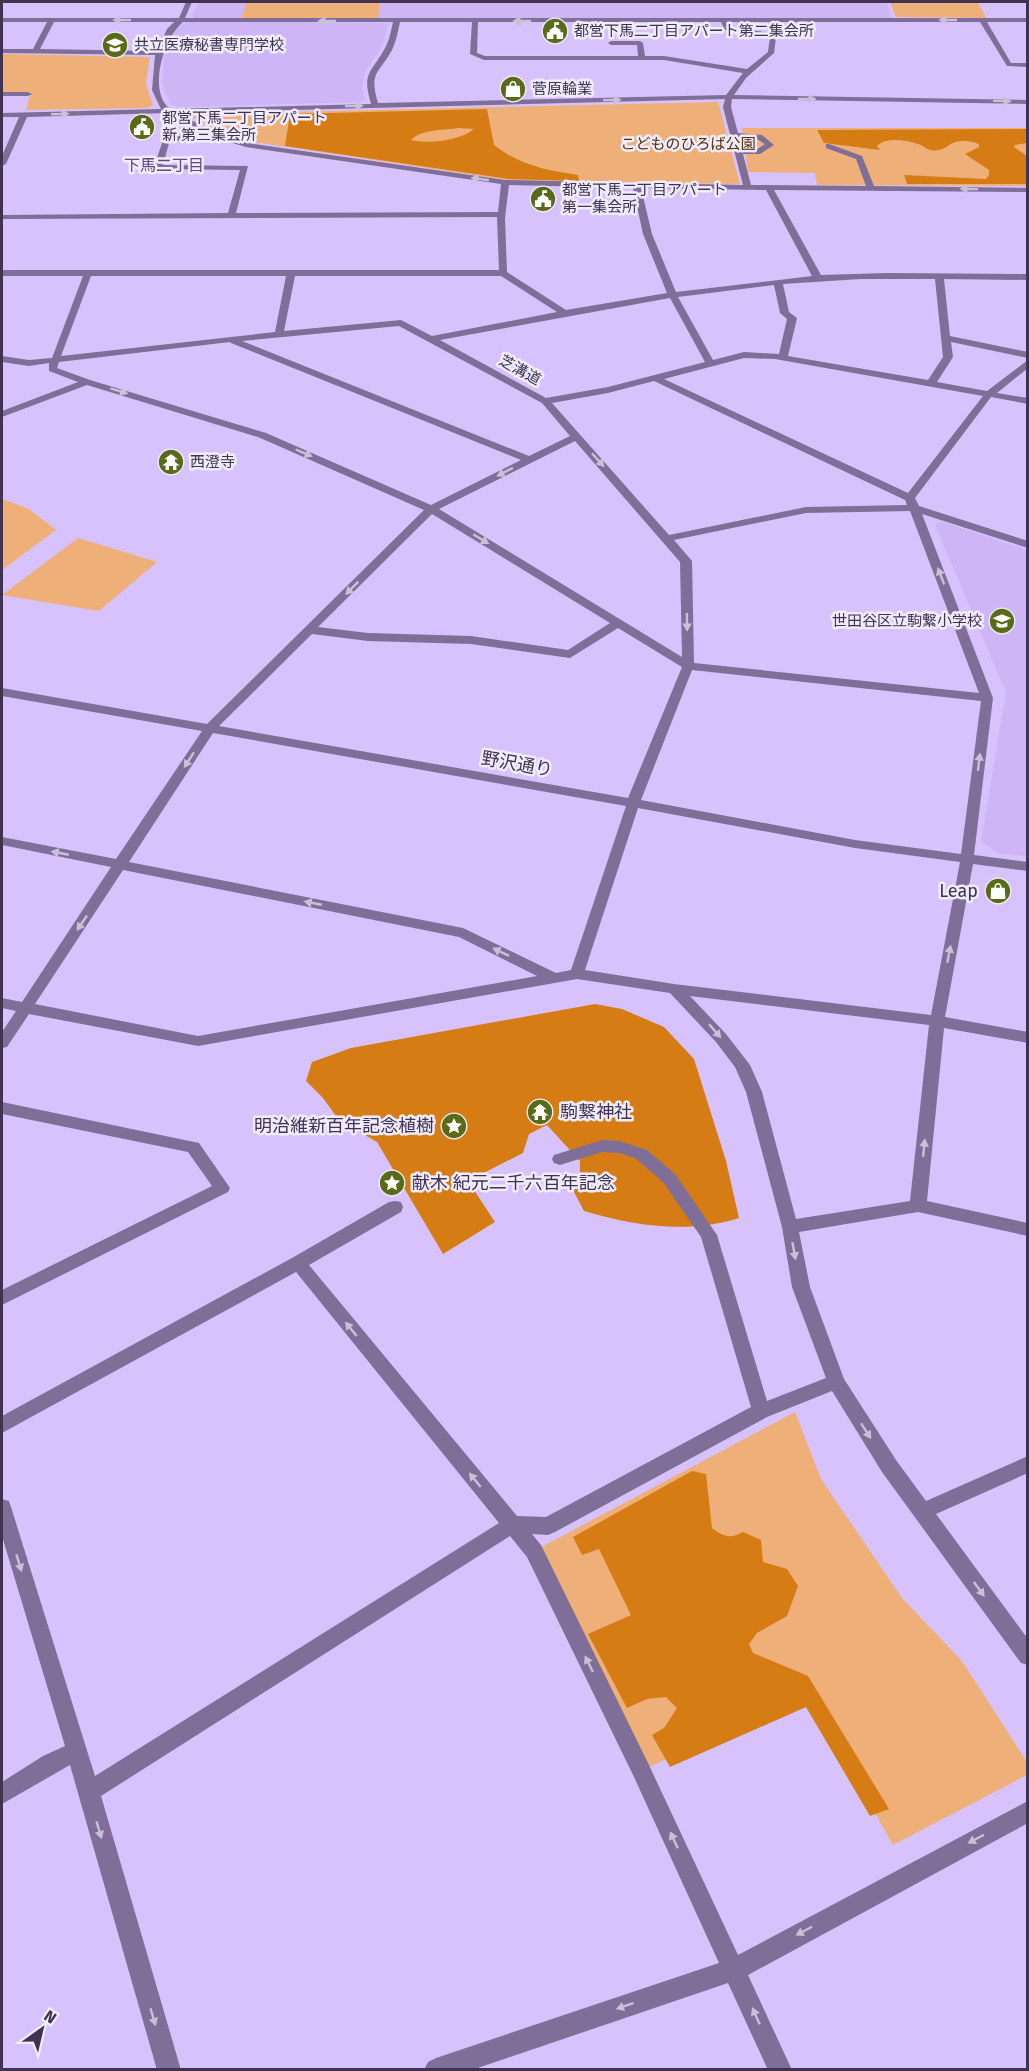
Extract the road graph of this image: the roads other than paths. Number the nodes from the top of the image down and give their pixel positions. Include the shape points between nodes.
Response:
1 (189, 2) edge
2 (2, 20) edge
3 (181, 20) junction
4 (982, 20) junction
5 (1028, 20) edge
6 (51, 21) junction
7 (397, 21) junction
8 (475, 21) junction
9 (724, 21) junction
10 (775, 21) junction
11 (610, 34) dead end
12 (774, 36) junction
13 (611, 43) junction
14 (2, 51) edge
15 (36, 51) junction
16 (159, 53) junction
17 (610, 58) junction
18 (642, 58) junction
19 (1028, 65) edge
20 (749, 72) junction
21 (2, 94) edge
22 (28, 94) dead end
23 (727, 98) junction
24 (1028, 102) edge
25 (375, 105) junction
26 (170, 111) junction
27 (2, 115) edge
28 (24, 115) junction
29 (207, 132) junction
30 (736, 135) junction
31 (246, 145) junction
32 (829, 146) dead end
33 (238, 152) dead end
34 (740, 152) junction
35 (2, 165) edge
36 (505, 182) junction
37 (637, 186) junction
38 (748, 187) junction
39 (769, 188) junction
40 (871, 189) junction
41 (1028, 190) edge
42 (502, 214) junction
43 (231, 216) junction
44 (2, 217) edge
45 (2, 273) edge
46 (88, 273) junction
47 (291, 273) junction
48 (503, 273) junction
49 (939, 276) junction
50 (1028, 277) edge
51 (818, 278) junction
52 (778, 282) junction
53 (671, 296) junction
54 (566, 314) junction
55 (279, 334) junction
56 (945, 338) junction
57 (432, 339) junction
58 (231, 340) junction
59 (1028, 355) edge
60 (783, 358) junction
61 (2, 359) edge
62 (55, 360) junction
63 (710, 363) junction
64 (1028, 363) edge
65 (655, 378) junction
66 (87, 382) junction
67 (932, 383) junction
68 (989, 394) junction
69 (545, 401) junction
70 (1028, 401) edge
71 (2, 414) edge
72 (576, 437) junction
73 (529, 460) junction
74 (912, 503) junction
75 (431, 509) junction
76 (668, 538) junction
77 (1028, 544) edge
78 (618, 623) junction
79 (311, 630) junction
80 (688, 666) junction
81 (2, 692) edge
82 (987, 698) junction
83 (210, 728) junction
84 (633, 803) junction
85 (2, 842) edge
86 (967, 859) junction
87 (121, 865) junction
88 (1028, 867) edge
89 (577, 974) junction
90 (554, 978) junction
91 (674, 989) junction
92 (2, 1003) edge
93 (25, 1008) junction
94 (937, 1021) junction
95 (1028, 1038) edge
96 (2, 1043) edge
97 (2, 1108) edge
98 (560, 1159) dead end
99 (918, 1206) junction
100 (395, 1207) dead end
101 (790, 1227) junction
102 (1028, 1230) edge
103 (297, 1263) junction
104 (2, 1298) edge
105 (836, 1382) junction
106 (761, 1411) junction
107 (2, 1425) edge
108 (1028, 1464) edge
109 (2, 1507) edge
110 (923, 1511) junction
111 (512, 1525) junction
112 (1028, 1656) edge
113 (77, 1751) junction
114 (88, 1792) junction
115 (2, 1794) edge
116 (1028, 1811) edge
117 (735, 1969) junction
118 (169, 2070) edge
119 (436, 2070) edge
120 (780, 2070) edge

1 - 3 street
2 - 6 street
3 -> 6 street
7 -> 3 street
3 - 16 street via 170,29
4 - 5 street
4 -> 10 street
4 - 19 street via 1009,65
6 - 15 street
7 - 8 street
7 - 25 street via 389,49 372,71 370,88
9 -> 8 street
8 - 17 street via 474,54 484,58
9 - 10 street
9 - 12 street via 727,29
10 - 12 street
11 - 13 street
12 - 20 street via 771,53
13 - 17 street
13 - 18 street via 640,43
14 - 15 street
15 - 16 street
16 - 26 street via 156,90 162,105
17 - 18 street
18 - 20 street
20 - 23 street
21 - 22 street
23 -> 24 street
25 -> 23 street
23 - 30 street
26 -> 25 street
28 -> 26 street
26 - 29 street
27 - 28 street
28 - 35 street
29 - 31 street
29 - 43 street via 166,142 158,167 245,168
30 - 34 street
30 - 34 street via 756,136 773,145 757,152
31 - 33 street
36 -> 31 street
32 - 40 street via 859,158
34 - 38 street
36 - 37 street
36 - 42 street
37 - 38 street
37 - 53 street via 642,221
38 - 39 street
39 - 40 street
39 - 51 street
41 -> 40 street
42 - 43 street
42 - 48 street
43 - 44 street
45 - 46 street
46 - 47 street
46 - 62 street
47 - 48 street
47 - 55 street
48 - 54 street
49 - 50 street
49 - 51 street
49 - 56 street
51 - 52 street
52 - 53 street
52 - 60 street via 785,313 792,318
53 - 54 street
53 - 63 street
54 - 57 street
55 - 57 street, 芝溝道 via 402,323
55 - 58 street, 芝溝道
56 - 59 street
56 - 67 street via 948,357
57 - 69 street, 芝溝道
58 - 62 street, 芝溝道
58 - 73 street
60 - 63 street, 芝溝道 via 744,355
60 - 67 street, 芝溝道
61 - 62 street, 芝溝道 via 29,363
62 - 66 street via 52,369
63 - 65 street, 芝溝道
64 - 68 street
65 - 69 street, 芝溝道
65 - 74 street
66 - 71 street
66 -> 75 street via 262,435
67 - 68 street, 芝溝道
68 - 70 street, 芝溝道
68 - 74 street
69 - 72 street
72 - 73 street
72 -> 76 street
73 -> 75 street
74 - 76 street via 806,510
74 - 77 street
82 -> 74 street
75 -> 78 street
75 -> 79 street
76 -> 80 street via 686,561
78 - 79 street via 570,654 471,640 368,637
78 - 80 street
79 - 83 street
80 - 82 street
80 - 84 street
81 - 83 street, 野沢通り
86 -> 82 street
83 - 84 street, 野沢通り
83 -> 87 street
84 - 86 street, 野沢通り via 855,844
84 - 89 street
87 -> 85 street
86 - 88 street, 野沢通り
94 -> 86 street
90 -> 87 street via 463,933
87 -> 93 street
89 - 90 street
89 - 91 street
90 - 93 street via 198,1041
91 - 94 street
91 -> 101 street via 699,1012 742,1065 754,1092
92 - 93 street
93 - 96 street
94 - 95 street
99 -> 94 street
97 - 104 street via 193,1148 222,1188
98 - 106 street via 602,1146 619,1147 641,1154 669,1178 709,1235
99 - 101 street
99 - 102 street
100 - 103 street
101 -> 105 street via 801,1287
103 - 107 street
111 -> 103 street
105 - 106 street
105 -> 110 street via 889,1466
106 - 111 street via 548,1526
108 - 110 street
109 -> 113 street
110 -> 112 street
111 - 114 street
117 -> 111 street via 534,1551
113 - 114 street
113 - 115 street via 50,1763
114 -> 118 street
116 -> 117 street
117 -> 119 street
120 -> 117 street

